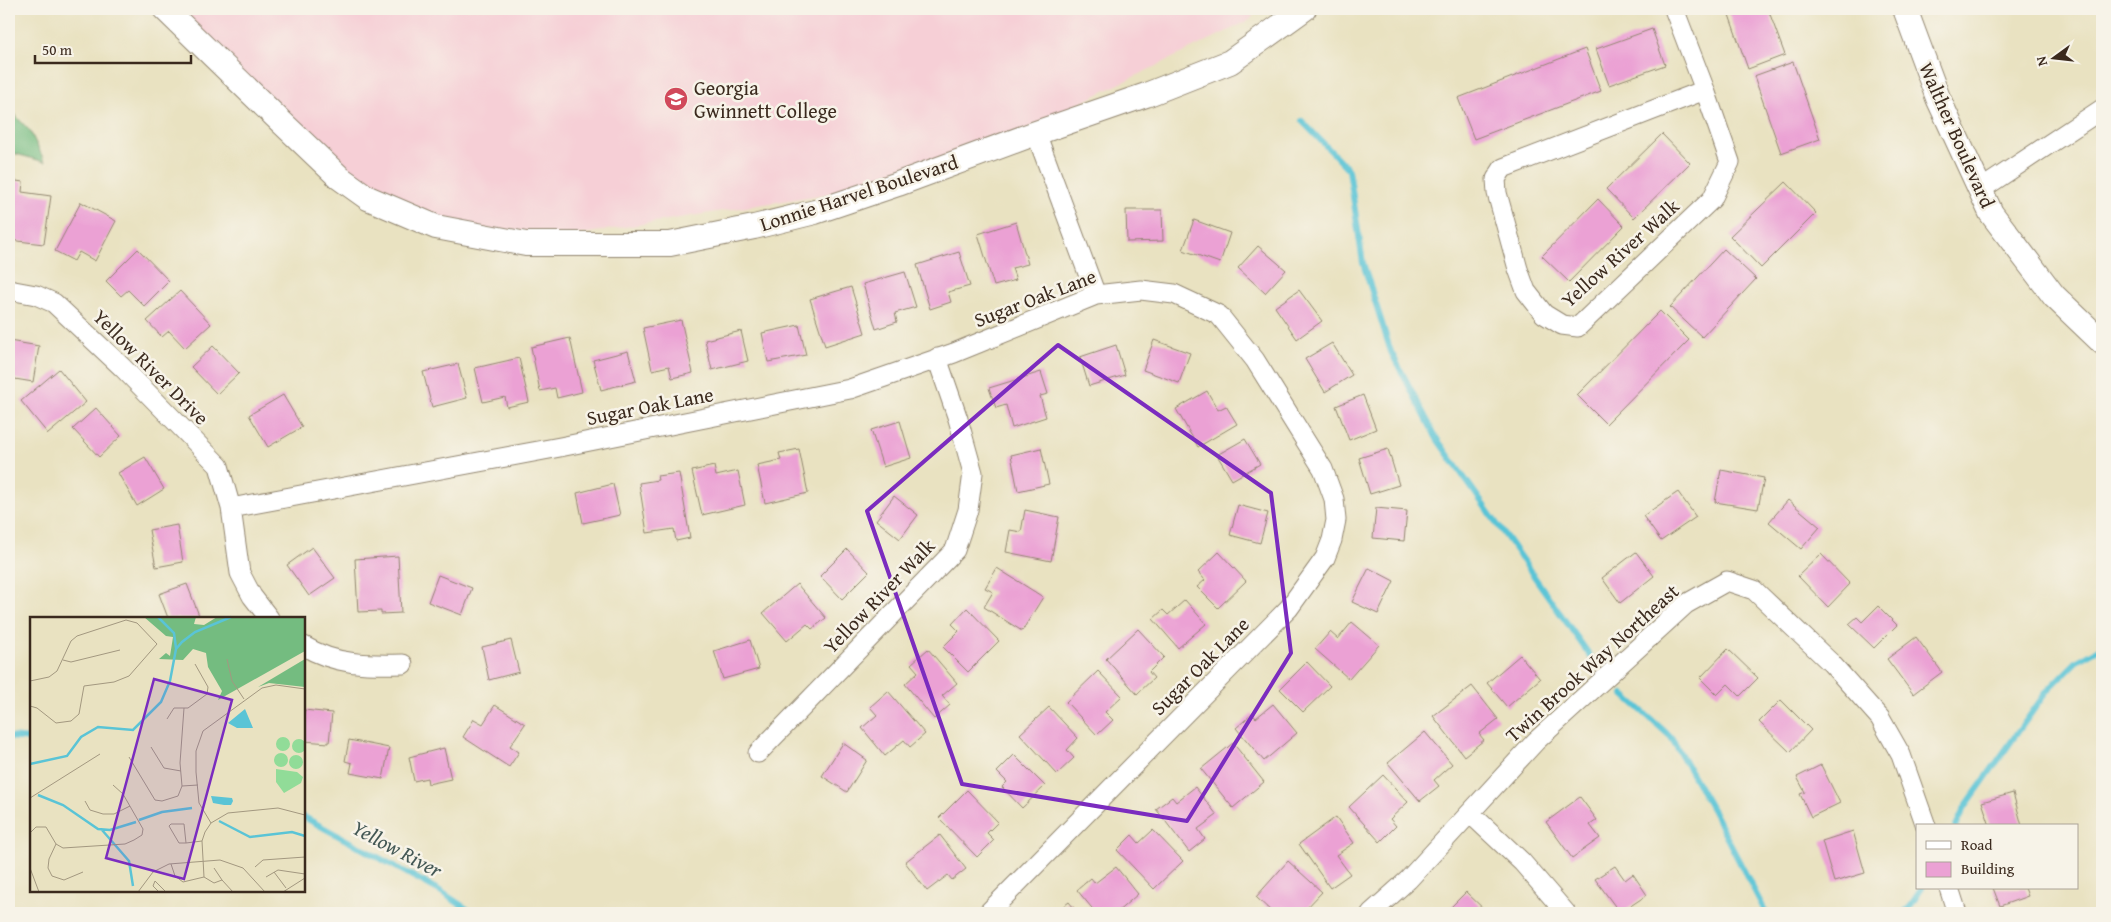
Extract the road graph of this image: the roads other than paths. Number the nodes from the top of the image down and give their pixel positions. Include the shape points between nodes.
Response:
1 (165, 9) edge
2 (1304, 9) edge
3 (1674, 9) edge
4 (1905, 9) edge
5 (1705, 90) junction
6 (2102, 108) edge
7 (1036, 132) junction
8 (1980, 190) junction
9 (9, 290) edge
10 (1096, 294) junction
11 (2102, 342) edge
12 (937, 358) junction
13 (232, 508) junction
14 (268, 617) edge
15 (305, 646) edge
16 (403, 664) dead end
17 (758, 753) dead end
18 (1471, 814) junction
19 (1925, 824) edge
20 (1949, 890) edge
21 (988, 913) edge
22 (1371, 913) edge
23 (1566, 913) edge
24 (1958, 913) edge

1 - 7 street, Lonnie Harvel Boulevard via 340,178 368,198 436,227 526,244 670,244 754,227 814,212 898,184
2 - 7 street, Lonnie Harvel Boulevard via 1230,62 1146,95
3 - 5 street, Yellow River Walk
4 - 8 street, Walther Boulevard via 1938,98
5 - 5 street, Yellow River Walk via 1502,168 1496,179 1506,230 1526,291 1544,314 1562,324 1578,327 1712,199 1730,162
6 - 8 street
7 - 10 street
8 - 11 street, Walther Boulevard via 1992,213 2054,296
9 - 13 street, Yellow River Drive via 36,295 54,303 122,366 219,466
10 - 12 street, Sugar Oak Lane
10 - 21 street, Sugar Oak Lane via 1141,290 1174,294 1219,315 1255,360 1323,469 1334,499 1335,527 1325,558 1289,608
12 - 13 street, Sugar Oak Lane via 850,389
12 - 17 street, Yellow River Walk via 973,472 968,510 955,550
13 - 14 street, Yellow River Drive via 240,573
15 - 16 street via 338,660 363,665
18 - 19 street, Twin Brook Way Northeast via 1536,741 1686,604 1727,582 1754,590 1831,663 1880,718 1901,755
18 - 22 street, Twin Brook Way Northeast via 1408,880
18 - 23 street via 1522,862
20 - 24 street

